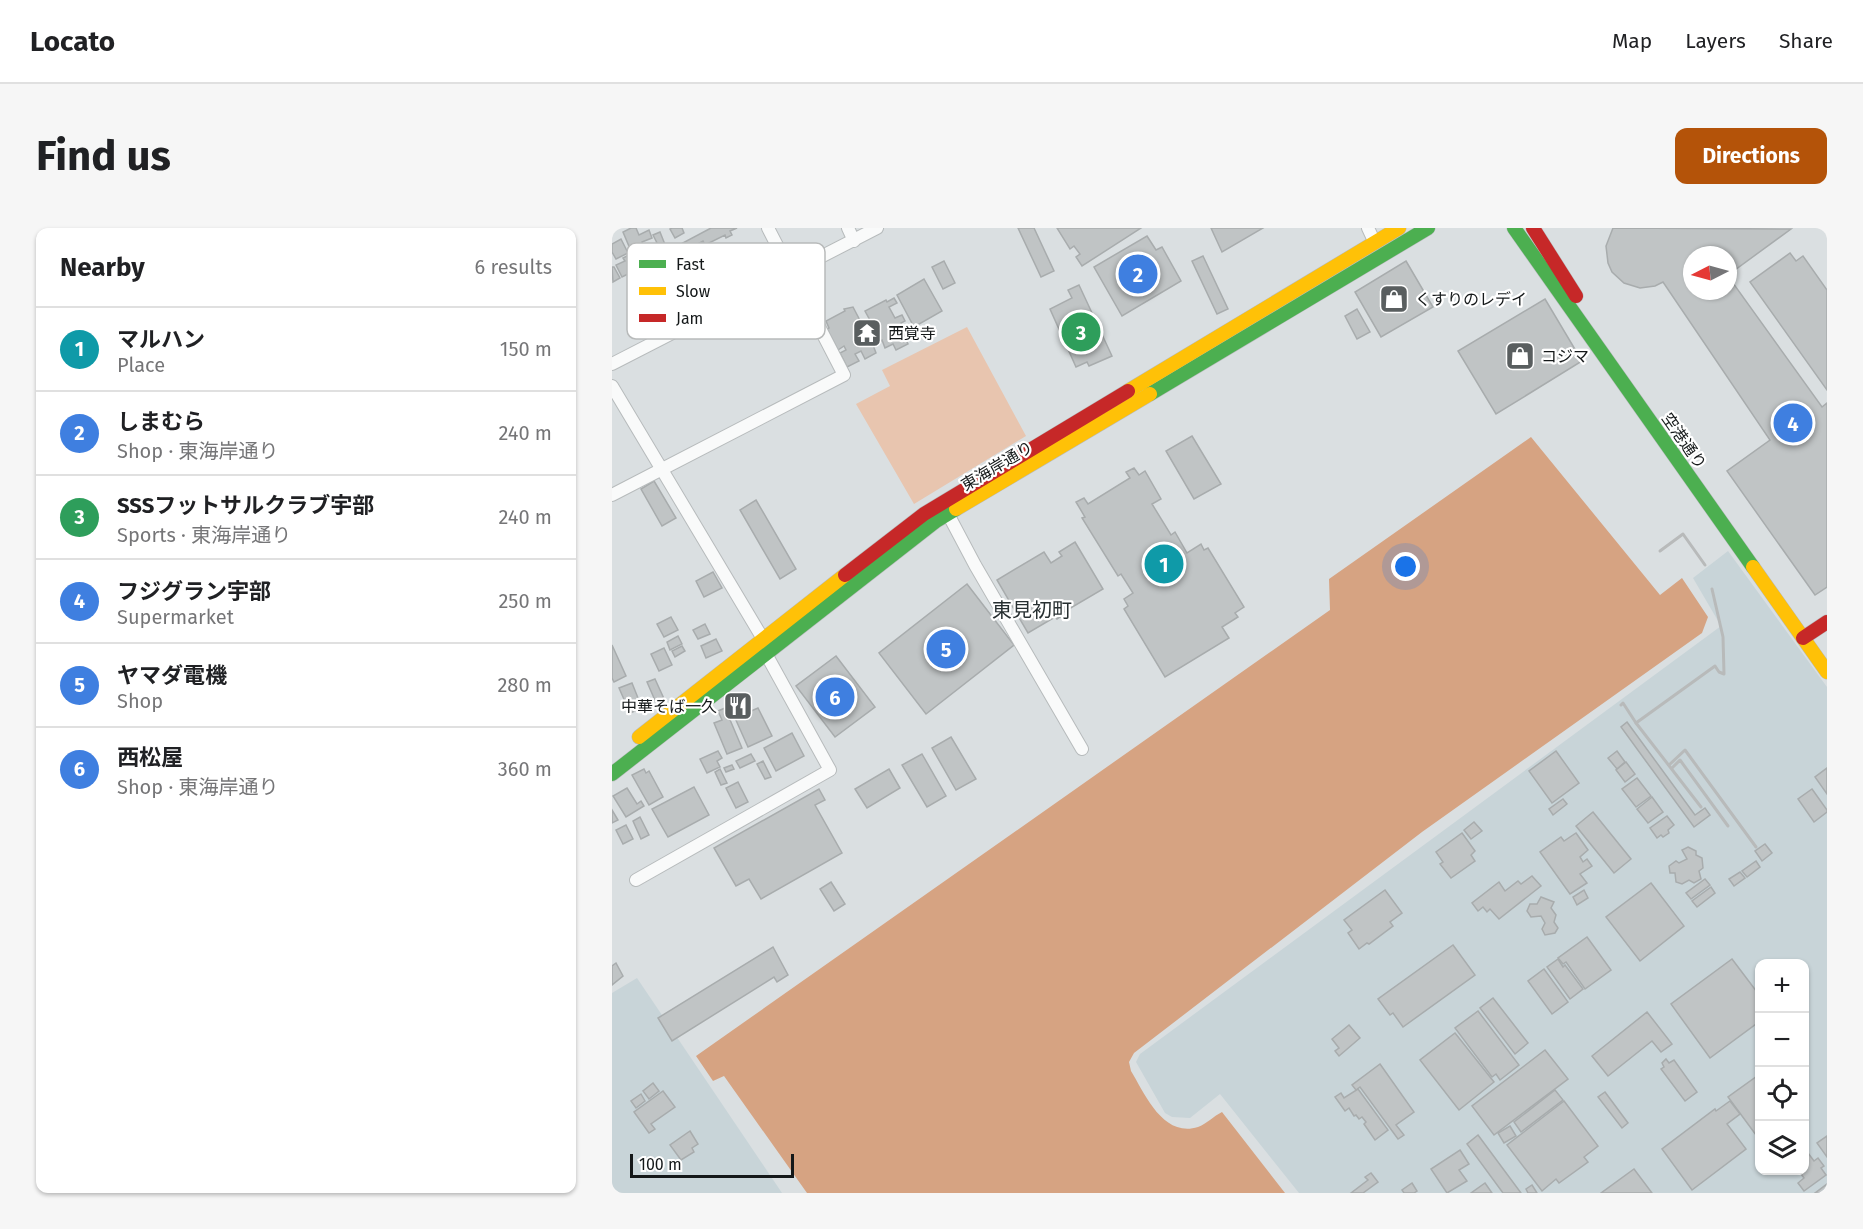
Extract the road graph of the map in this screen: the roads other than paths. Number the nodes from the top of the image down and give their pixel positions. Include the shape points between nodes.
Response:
1 (768, 228) edge
2 (848, 228) edge
3 (877, 228) edge
4 (1368, 228) edge
5 (1399, 228) edge
6 (1428, 228) edge
7 (1514, 228) edge
8 (1533, 228) edge
9 (854, 241) junction
10 (775, 243) edge
11 (1375, 243) junction
12 (825, 256) edge
13 (661, 339) edge
14 (825, 339) edge
15 (612, 364) edge
16 (612, 386) edge
17 (663, 470) junction
18 (612, 495) edge
19 (948, 514) junction
20 (1827, 622) edge
21 (1808, 635) junction
22 (763, 639) junction
23 (1827, 650) edge
24 (766, 654) junction
25 (1827, 672) edge
26 (1082, 749) dead end
27 (612, 759) edge
28 (612, 774) edge
29 (636, 880) dead end

1 - 10 street
2 - 9 street
3 - 9 street
4 - 11 street
5 - 11 street, 東海岸通り
6 - 19 street, 東海岸通り
7 - 21 street, 空港通り
8 - 21 street
9 - 12 street
11 - 22 street, 東海岸通り via 924,514
13 - 15 street
14 - 17 street via 844,375
16 - 17 street
17 - 18 street
17 - 22 street
19 - 24 street, 東海岸通り
19 - 26 street
20 - 21 street
21 - 23 street
21 - 25 street, 空港通り
22 - 24 street
22 - 27 street, 東海岸通り
24 - 28 street, 東海岸通り
24 - 29 street via 830,770

